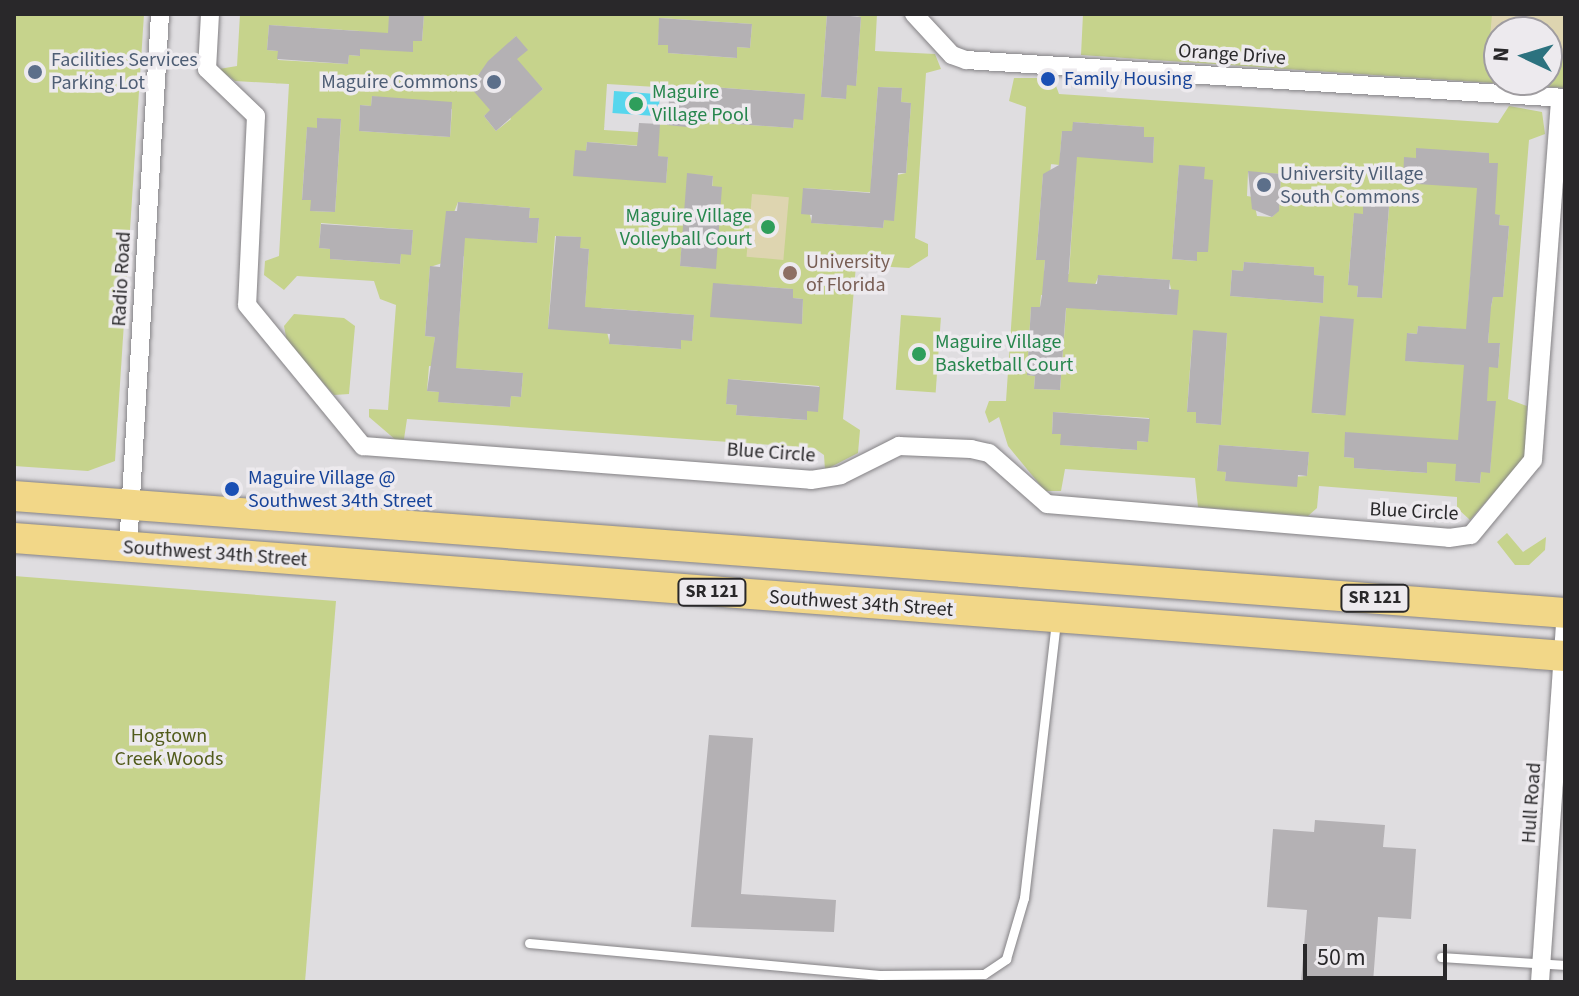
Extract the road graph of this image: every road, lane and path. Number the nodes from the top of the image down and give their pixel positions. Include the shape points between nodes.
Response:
1 (160, 14) edge
2 (210, 14) edge
3 (914, 14) edge
4 (1562, 98) edge
5 (14, 496) edge
6 (131, 505) junction
7 (14, 538) edge
8 (128, 547) junction
9 (1565, 613) edge
10 (1056, 619) junction
11 (1565, 646) edge
12 (529, 943) dead end
13 (1441, 957) dead end
14 (1565, 965) edge
15 (1541, 973) edge

1 - 6 street, Radio Road
2 - 4 street, Blue Circle via 207,69 256,116 247,305 363,446 811,480 841,475 899,446 971,449 989,453 1047,504 1449,538 1471,535 1533,460
3 - 4 street, Orange Drive via 952,55 966,60
5 - 6 main road, SR 121
6 - 8 street, Radio Road
6 - 9 main road, SR 121
7 - 8 main road, Southwest 34th Street / SR 121
8 - 10 main road, Southwest 34th Street / SR 121
10 - 11 main road, Southwest 34th Street / SR 121
10 - 12 lane via 1024,898 1006,959 984,974 880,975
11 - 15 street, Hull Road
13 - 15 lane
14 - 15 lane

